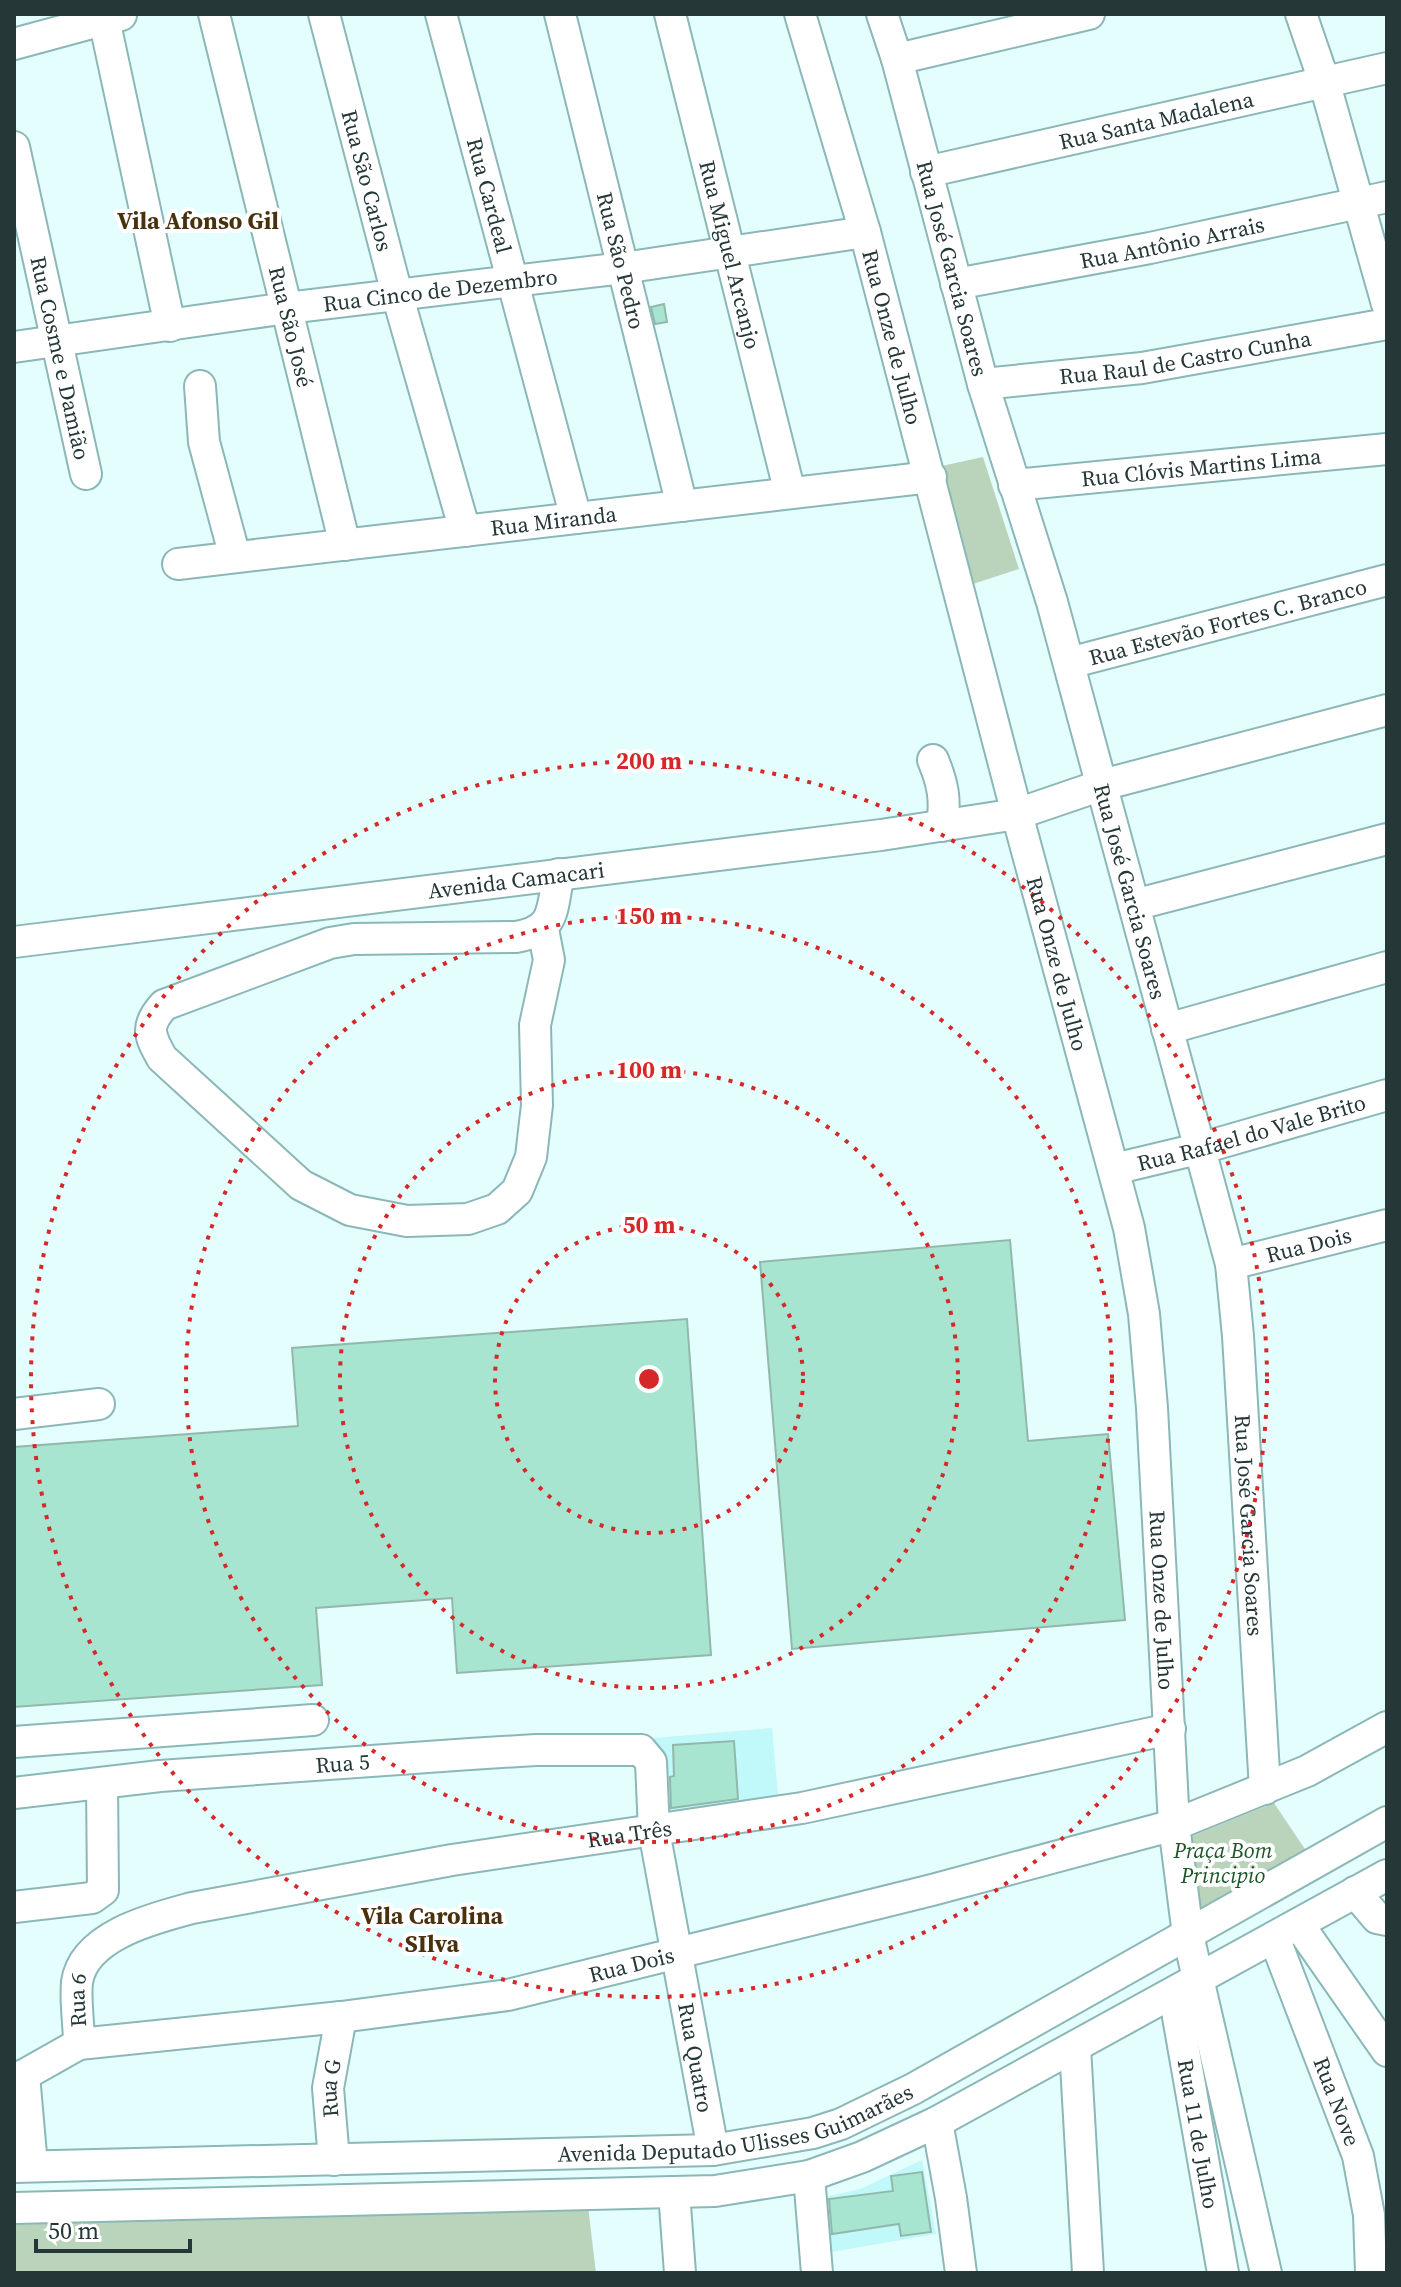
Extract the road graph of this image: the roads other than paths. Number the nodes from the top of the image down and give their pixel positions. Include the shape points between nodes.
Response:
1 (214, 14) edge
2 (324, 14) edge
3 (441, 14) edge
4 (560, 14) edge
5 (670, 14) edge
6 (800, 14) edge
7 (882, 14) edge
8 (1089, 14) edge
9 (1301, 14) edge
10 (114, 17) edge
11 (14, 44) edge
12 (897, 59) junction
13 (1387, 68) edge
14 (1324, 81) junction
15 (14, 147) edge
16 (926, 172) junction
17 (1387, 197) edge
18 (1358, 205) junction
19 (865, 232) junction
20 (730, 253) junction
21 (623, 268) junction
22 (512, 282) junction
23 (956, 284) junction
24 (397, 294) junction
25 (1387, 304) edge
26 (287, 308) junction
27 (1387, 324) edge
28 (170, 326) junction
29 (57, 341) junction
30 (14, 347) edge
31 (983, 384) junction
32 (200, 386) dead end
33 (1387, 449) edge
34 (86, 474) dead end
35 (931, 477) junction
36 (1014, 485) junction
37 (790, 493) junction
38 (682, 506) junction
39 (576, 518) junction
40 (465, 531) junction
41 (345, 545) junction
42 (235, 557) junction
43 (178, 564) dead end
44 (1387, 580) edge
45 (1069, 663) junction
46 (1387, 710) edge
47 (933, 760) dead end
48 (1102, 785) junction
49 (1017, 814) junction
50 (942, 826) junction
51 (1387, 839) edge
52 (559, 874) junction
53 (1134, 905) junction
54 (543, 929) junction
55 (14, 942) edge
56 (1387, 967) edge
57 (1167, 1029) junction
58 (1387, 1095) edge
59 (1202, 1148) junction
60 (1114, 1169) junction
61 (1387, 1225) edge
62 (1231, 1264) junction
63 (99, 1404) dead end
64 (14, 1414) edge
65 (313, 1720) dead end
66 (1387, 1727) edge
67 (1170, 1729) junction
68 (14, 1742) edge
69 (652, 1775) joint
70 (102, 1783) junction
71 (1265, 1789) junction
72 (14, 1793) edge
73 (1387, 1822) edge
74 (1174, 1825) junction
75 (654, 1831) junction
76 (1387, 1875) edge
77 (1355, 1892) junction
78 (14, 1907) edge
79 (1387, 1920) edge
80 (1287, 1931) junction
81 (1188, 1935) junction
82 (94, 1951) joint
83 (676, 1955) junction
84 (1200, 1977) junction
85 (1174, 1994) junction
86 (341, 2017) junction
87 (79, 2044) junction
88 (1075, 2047) junction
89 (1387, 2051) edge
90 (19, 2073) edge
91 (937, 2122) junction
92 (713, 2150) junction
93 (609, 2154) junction
94 (334, 2160) junction
95 (23, 2166) edge
96 (809, 2176) junction
97 (674, 2192) junction
98 (608, 2194) junction
99 (14, 2208) edge
100 (680, 2273) edge
101 (817, 2273) edge
102 (961, 2273) edge
103 (1088, 2273) edge
104 (1223, 2273) edge
105 (1266, 2273) edge
106 (1371, 2273) edge

1 - 26 street, Rua São José
2 - 24 street, Rua São Carlos
3 - 22 street, Rua Cardeal
4 - 21 street, Rua São Pedro
5 - 20 street, Rua Miguel Arcanjo
6 - 19 street, Rua Onze de Julho
7 - 12 street, Rua José Garcia Soares
8 - 12 street
9 - 14 street
10 - 11 street
10 - 28 street
12 - 16 street, Rua José Garcia Soares
13 - 14 street, Rua Santa Madalena
14 - 16 street, Rua Santa Madalena
14 - 18 street
15 - 29 street, Rua Cosme e Damião
16 - 23 street, Rua José Garcia Soares
17 - 18 street, Rua Antônio Arrais
18 - 23 street, Rua Antônio Arrais
18 - 25 street
19 - 20 street, Rua Cinco de Dezembro
19 - 35 street, Rua Onze de Julho
20 - 21 street, Rua Cinco de Dezembro
20 - 37 street, Rua Miguel Arcanjo
21 - 22 street, Rua Cinco de Dezembro
21 - 38 street, Rua São Pedro
22 - 24 street, Rua Cinco de Dezembro
22 - 39 street, Rua Cardeal
23 - 31 street, Rua José Garcia Soares
24 - 26 street, Rua Cinco de Dezembro
24 - 40 street, Rua São Carlos
26 - 28 street, Rua Cinco de Dezembro
26 - 41 street, Rua São José
27 - 31 street, Rua Raul de Castro Cunha via 1142,368
28 - 29 street, Rua Cinco de Dezembro
29 - 30 street, Rua Cinco de Dezembro
29 - 34 street, Rua Cosme e Damião
31 - 36 street, Rua José Garcia Soares
32 - 42 street via 204,442
33 - 36 street, Rua Clóvis Martins Lima
35 - 37 street, Rua Miranda
35 - 49 street, Rua Onze de Julho
36 - 45 street, Rua José Garcia Soares
37 - 38 street, Rua Miranda
38 - 39 street, Rua Miranda
39 - 40 street, Rua Miranda
40 - 41 street, Rua Miranda
41 - 42 street, Rua Miranda
42 - 43 street, Rua Miranda
44 - 45 street, Rua Estevão Fortes C. Branco
45 - 48 street, Rua José Garcia Soares
46 - 48 street, Avenida Camacari
47 - 50 street via 944,784
48 - 49 street, Avenida Camacari
48 - 53 street, Rua José Garcia Soares
49 - 50 street, Avenida Camacari
49 - 60 street, Rua Onze de Julho
50 - 52 street, Avenida Camacari
51 - 53 street
52 - 54 street
52 - 55 street, Avenida Camacari
53 - 57 street, Rua José Garcia Soares
54 - 54 street via 516,937 330,943 164,1005 153,1017 152,1040 162,1058 320,1197 350,1210 407,1221 468,1219 497,1209 517,1191 531,1157 537,1105 535,1025 549,960
56 - 57 street
57 - 59 street, Rua José Garcia Soares
58 - 59 street, Rua Rafael do Vale Brito
59 - 60 street, Rua Rafael do Vale Brito
59 - 62 street, Rua José Garcia Soares
60 - 67 street, Rua Onze de Julho via 1144,1314
61 - 62 street, Rua Dois
62 - 71 street, Rua José Garcia Soares
63 - 64 street
65 - 68 street
66 - 71 street, Rua Dois
67 - 74 street, Rua Onze de Julho
67 - 75 street, Rua Três via 802,1808
69 - 70 street, Rua 5 via 647,1755 636,1749 470,1754
69 - 75 street, Rua Quatro
70 - 72 street, Rua 5
70 - 78 street via 103,1890 92,1898
71 - 74 street, Rua Dois
73 - 81 street, Avenida Deputado Ulisses Guimarães
74 - 81 street, Rua Onze de Julho
74 - 83 street, Rua Dois
75 - 82 street, Rua Três via 452,1860 192,1908 128,1928
75 - 83 street, Rua Quatro
76 - 77 street, Avenida Deputado Ulisses Guimarães
77 - 79 street via 1377,1918
77 - 80 street, Avenida Deputado Ulisses Guimarães
80 - 84 street, Avenida Deputado Ulisses Guimarães
80 - 89 street
80 - 106 street, Rua Nove via 1358,2156 1369,2215
81 - 84 street, Rua Onze de Julho
81 - 92 street, Avenida Deputado Ulisses Guimarães via 841,2124
82 - 87 street, Rua 6 via 77,1982
83 - 86 street, Rua Dois via 508,1995
83 - 92 street, Rua Quatro
84 - 85 street, Avenida Deputado Ulisses Guimarães
84 - 105 street, Rua Onze de Julho
85 - 88 street, Avenida Deputado Ulisses Guimarães
85 - 104 street, Rua 11 de Julho
86 - 87 street, Rua Dois
86 - 94 street, Rua G via 328,2088
87 - 90 street, Rua 6
88 - 91 street, Avenida Deputado Ulisses Guimarães
88 - 103 street
90 - 95 street, Rua 6
91 - 96 street, Avenida Deputado Ulisses Guimarães
91 - 102 street
92 - 93 street, Avenida Deputado Ulisses Guimarães
93 - 94 street, Avenida Deputado Ulisses Guimarães
93 - 98 street
94 - 95 street, Avenida Deputado Ulisses Guimarães
96 - 97 street, Avenida Deputado Ulisses Guimarães
96 - 101 street
97 - 98 street, Avenida Deputado Ulisses Guimarães
97 - 100 street
98 - 99 street, Avenida Deputado Ulisses Guimarães

